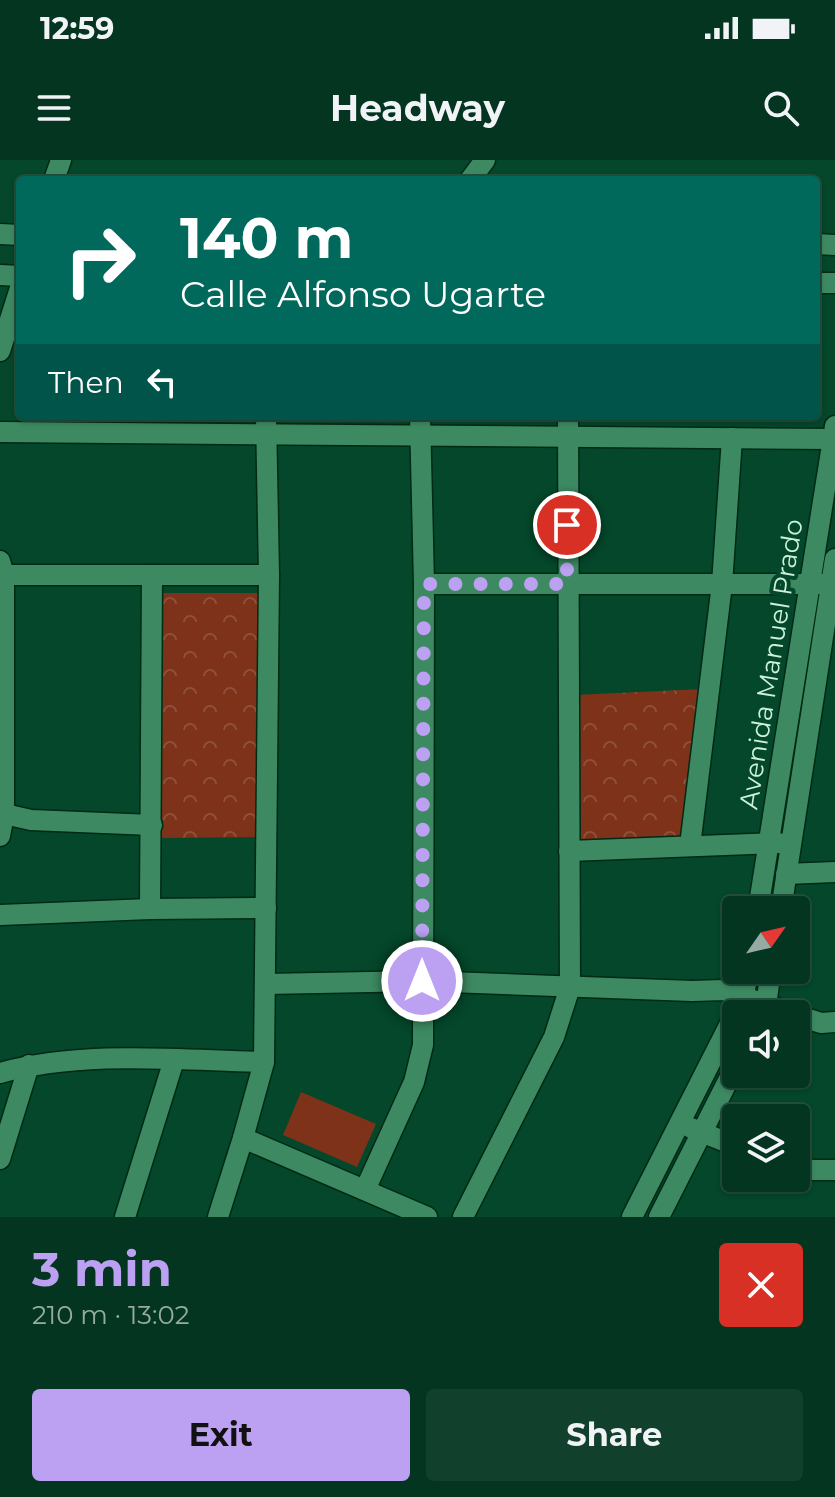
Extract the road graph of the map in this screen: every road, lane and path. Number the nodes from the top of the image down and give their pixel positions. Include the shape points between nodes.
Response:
1 (16, 301) edge
2 (0, 351) edge
3 (266, 425) edge
4 (420, 426) edge
5 (568, 426) edge
6 (0, 432) edge
7 (834, 434) edge
8 (732, 438) junction
9 (835, 559) edge
10 (1, 570) edge
11 (152, 575) junction
12 (269, 575) junction
13 (424, 584) junction
14 (567, 584) junction
15 (722, 584) junction
16 (821, 584) junction
17 (2, 814) edge
18 (152, 825) junction
19 (0, 836) edge
20 (791, 843) junction
21 (768, 844) junction
22 (690, 846) junction
23 (569, 851) junction
24 (835, 872) edge
25 (786, 874) junction
26 (760, 896) edge
27 (783, 896) edge
28 (266, 908) junction
29 (150, 909) junction
30 (0, 915) edge
31 (422, 981) junction
32 (265, 984) junction
33 (746, 984) edge
34 (570, 987) junction
35 (744, 996) junction
36 (750, 1000) edge
37 (810, 1019) edge
38 (835, 1022) edge
39 (174, 1060) junction
40 (264, 1062) junction
41 (29, 1065) junction
42 (0, 1073) edge
43 (724, 1088) edge
44 (679, 1123) junction
45 (702, 1133) junction
46 (243, 1138) junction
47 (722, 1141) edge
48 (0, 1159) edge
49 (810, 1169) edge
50 (835, 1170) edge
51 (365, 1190) junction
52 (125, 1217) edge
53 (218, 1217) edge
54 (427, 1217) edge
55 (463, 1217) edge
56 (632, 1217) edge
57 (659, 1217) edge

1 - 2 street
3 - 4 street
3 - 6 street
3 - 12 street
4 - 5 street
4 - 13 street
5 - 8 street
5 - 14 street
7 - 8 street
7 - 16 street, Avenida Manuel Prado
8 - 15 street
9 - 16 street, Avenida Manuel Prado
10 - 11 street
10 - 17 street
11 - 12 street
11 - 18 street
12 - 28 street
13 - 14 street
13 - 31 street
14 - 15 street
14 - 23 street
15 - 16 street
15 - 22 street
16 - 20 street, Avenida Manuel Prado
16 - 21 street, Avenida Manuel Prado
17 - 18 street
17 - 19 street
18 - 29 street
20 - 21 street
20 - 25 street, Avenida Manuel Prado
21 - 22 street
21 - 26 street, Avenida Manuel Prado
22 - 23 street
23 - 34 street
24 - 25 street
25 - 27 street, Avenida Manuel Prado
28 - 29 street
28 - 32 street
29 - 30 street
31 - 32 street
31 - 34 street
31 - 51 street via 423,1045 414,1082
32 - 40 street
33 - 35 street
34 - 35 street via 724,990
34 - 55 street via 554,1037
35 - 36 street
35 - 44 street
37 - 38 street
39 - 40 street
39 - 41 street
39 - 52 street
40 - 46 street
41 - 42 street
41 - 48 street
43 - 45 street
44 - 45 street
44 - 56 street
45 - 47 street
45 - 57 street
46 - 51 street
46 - 53 street
49 - 50 street
51 - 54 street

